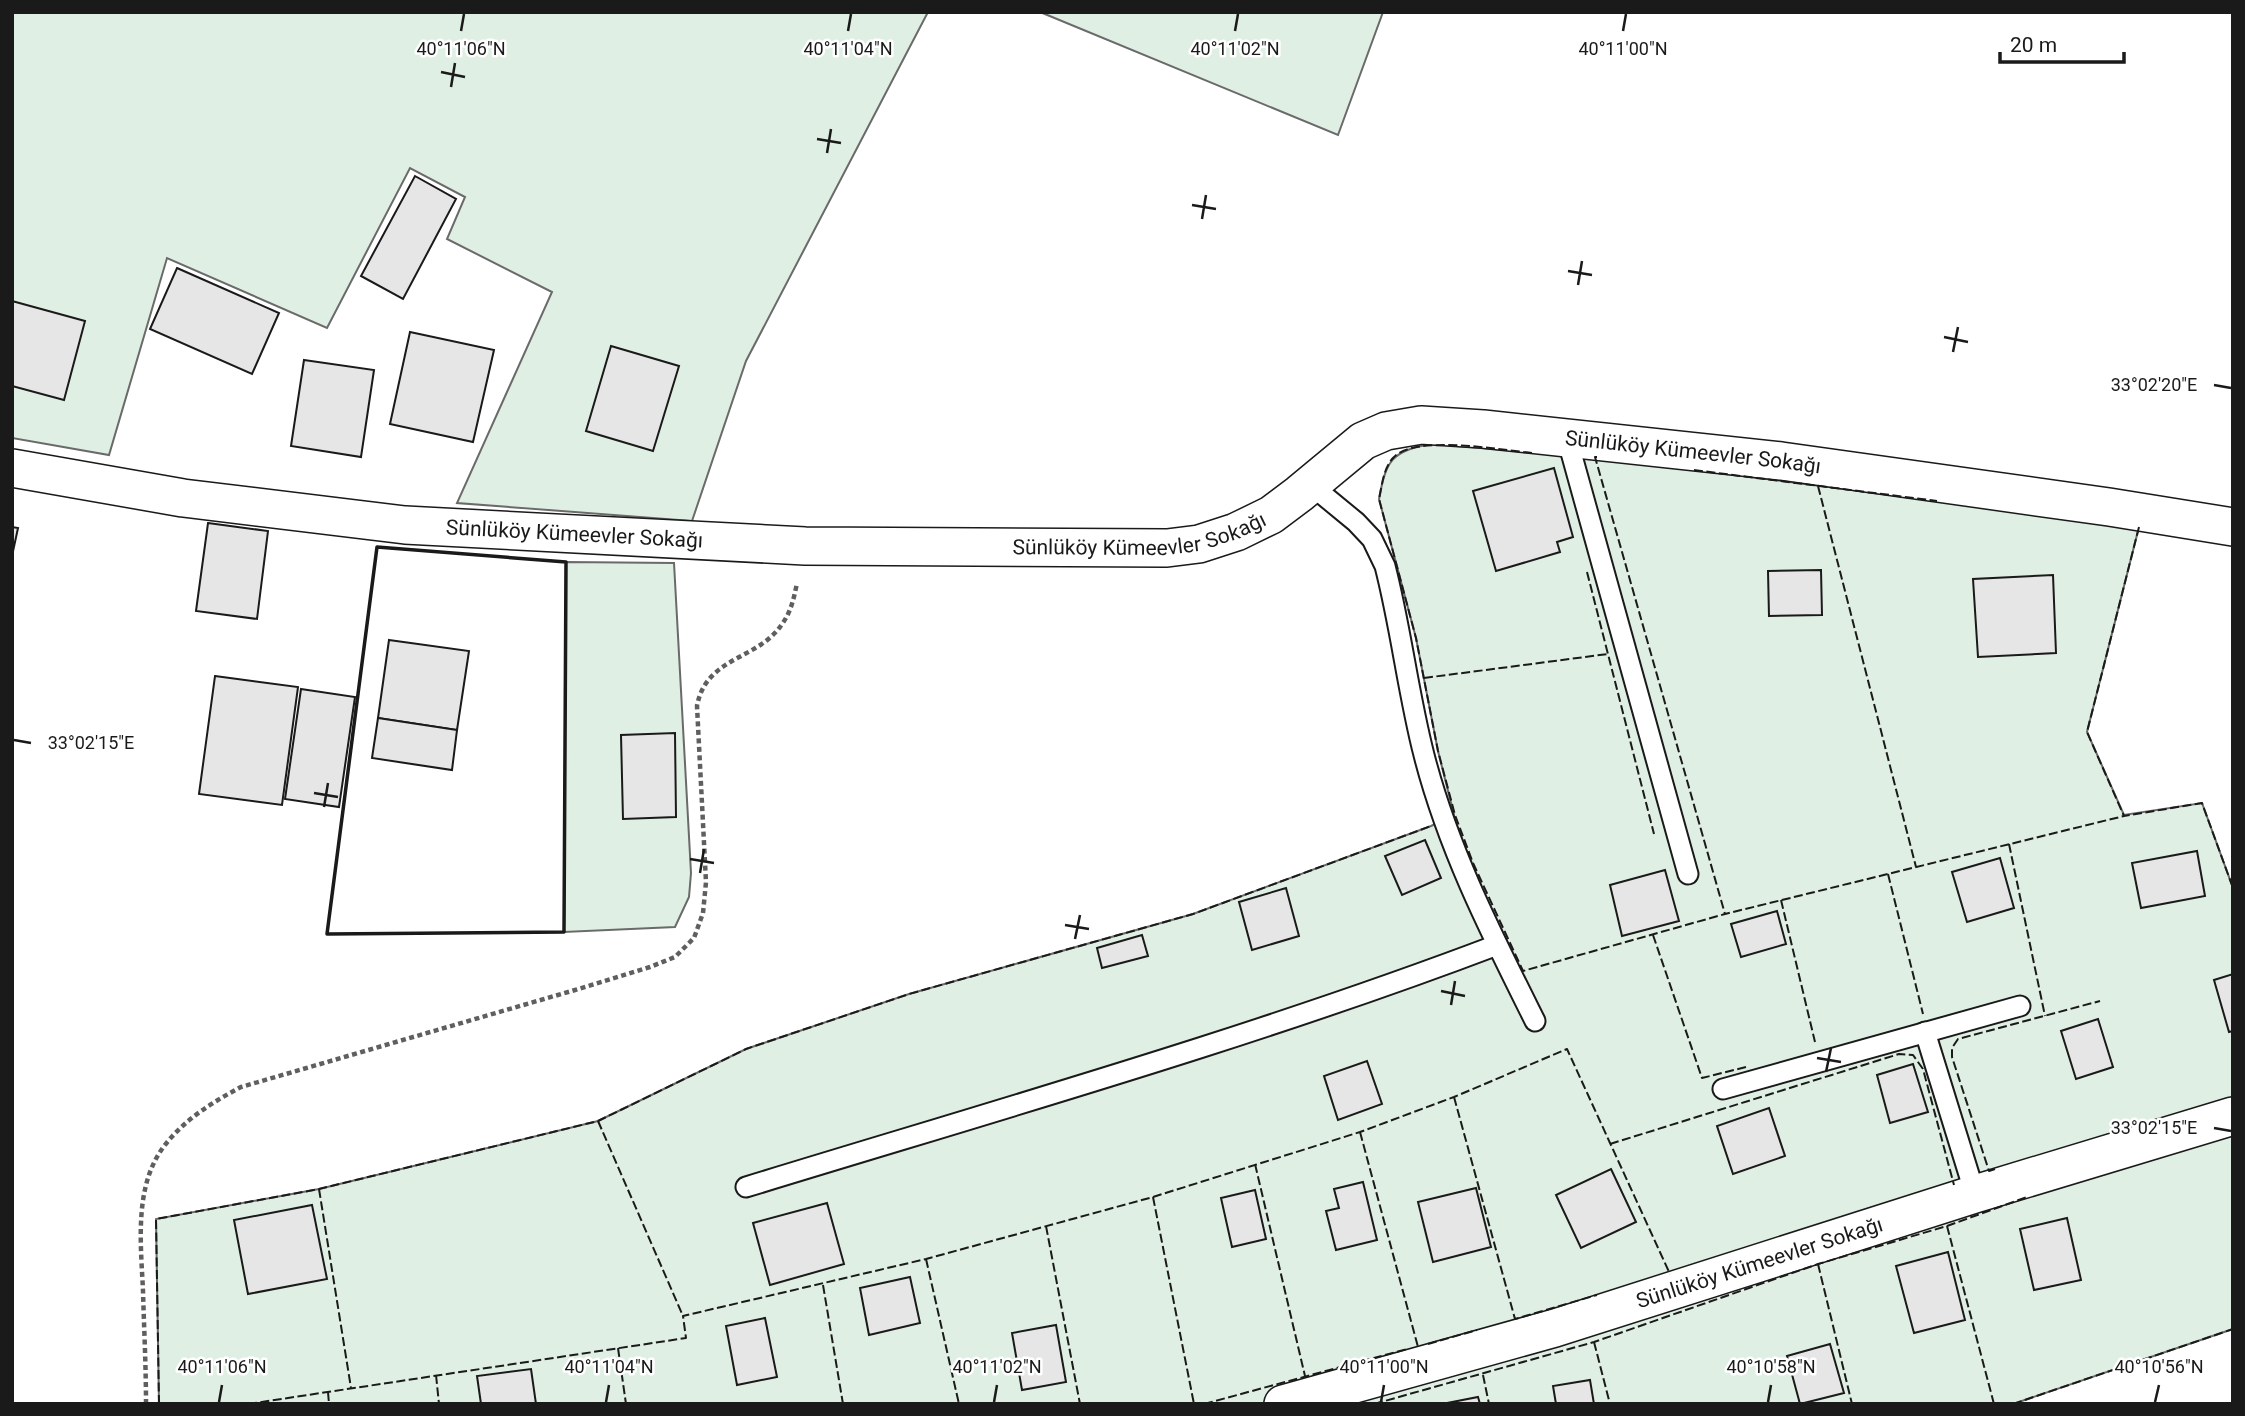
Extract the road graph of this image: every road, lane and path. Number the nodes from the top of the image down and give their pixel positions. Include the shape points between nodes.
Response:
1 (1567, 438) junction
2 (12, 468) edge
3 (1311, 485) junction
4 (2233, 527) edge
5 (805, 546) junction
6 (1688, 874) dead end
7 (1497, 945) junction
8 (2020, 1006) dead end
9 (1535, 1021) dead end
10 (1925, 1032) junction
11 (1723, 1089) dead end
12 (2233, 1116) edge
13 (746, 1188) dead end
14 (1976, 1194) junction
15 (146, 1404) edge
16 (1283, 1404) edge

1 - 3 street, Sünlüköy Kümeevler Sokağı via 1421,425 1387,431 1363,441
1 - 4 street, Sünlüköy Kümeevler Sokağı via 1781,461
1 - 6 lane
2 - 5 street, Sünlüköy Kümeevler Sokağı via 183,498 405,525
3 - 5 street, Sünlüköy Kümeevler Sokağı via 1271,515 1236,532 1178,547
3 - 7 lane via 1372,539 1385,566 1428,768 1455,851
5 - 15 path via 791,608 781,627 707,679 700,691 706,881 704,913 694,938 676,957 650,967 241,1087 207,1105 161,1150 143,1202
7 - 9 lane
7 - 13 lane via 1195,1048
8 - 10 lane
10 - 11 lane
10 - 14 lane
12 - 14 street, Sünlüköy Kümeevler Sokağı
14 - 16 street, Sünlüköy Kümeevler Sokağı via 1555,1328

